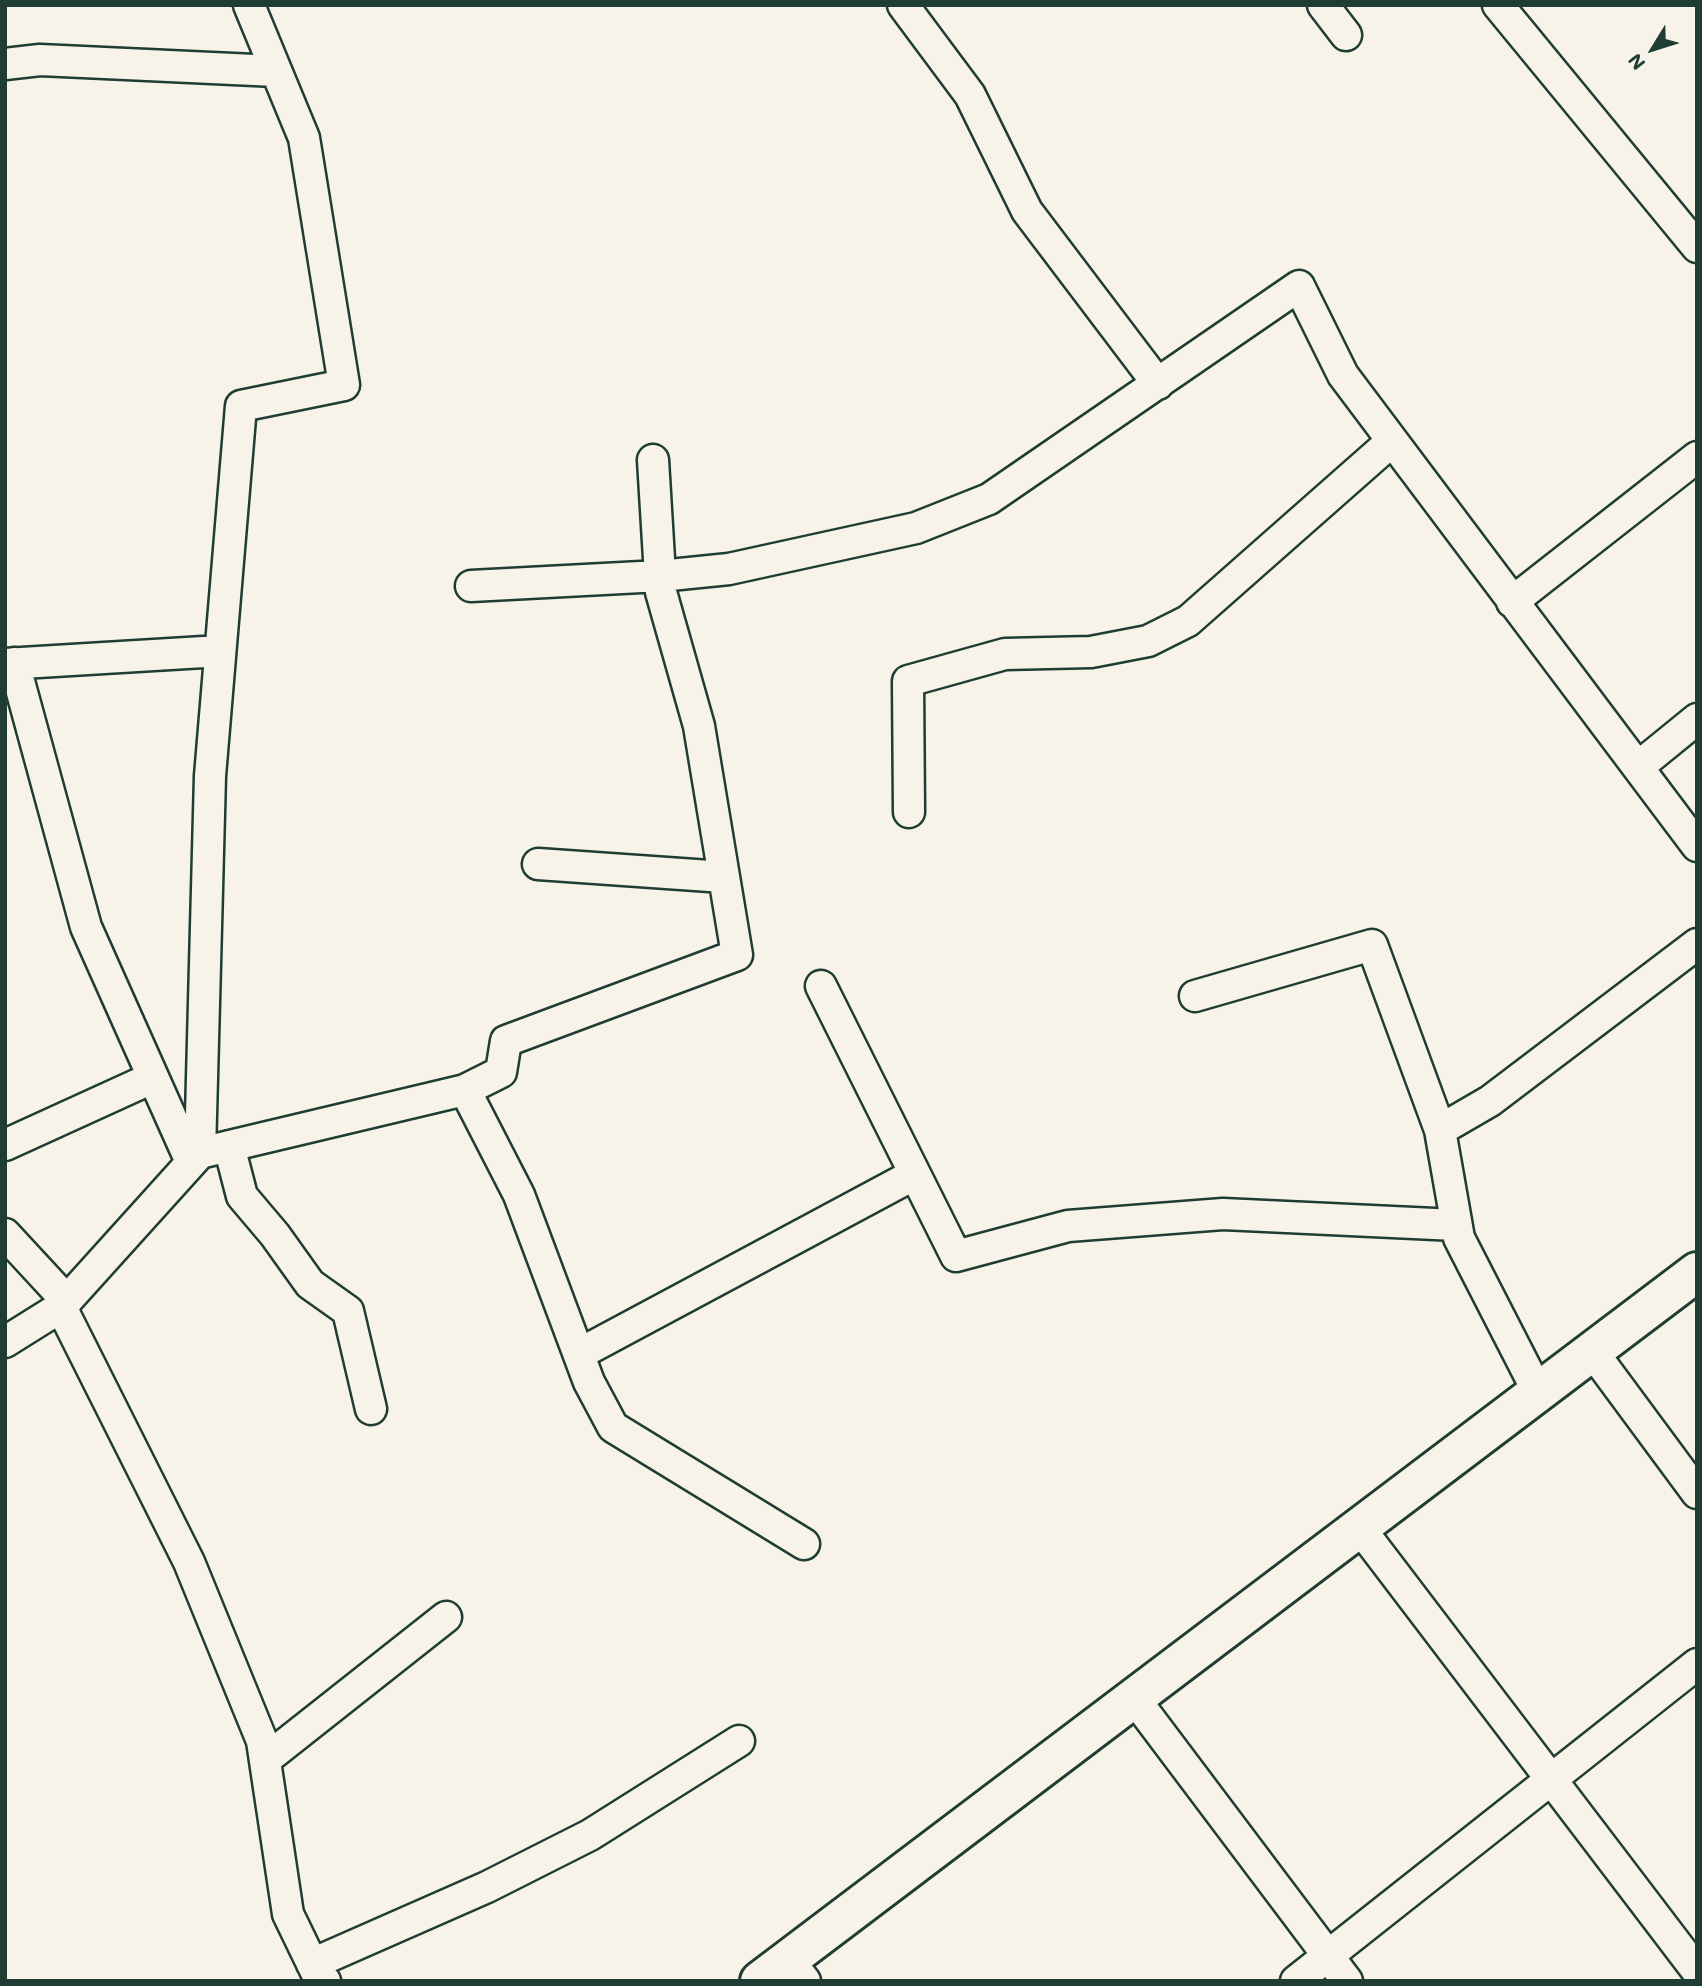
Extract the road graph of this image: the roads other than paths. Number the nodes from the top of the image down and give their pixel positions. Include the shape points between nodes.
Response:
1 (249, 5) edge
2 (903, 5) edge
3 (1323, 5) edge
4 (1498, 5) edge
5 (1346, 35) dead end
6 (5, 64) edge
7 (276, 71) junction
8 (1697, 247) edge
9 (1158, 384) junction
10 (1392, 441) junction
11 (1697, 457) edge
12 (653, 460) dead end
13 (660, 576) junction
14 (471, 586) dead end
15 (1512, 601) junction
16 (220, 651) junction
17 (10, 664) edge
18 (1697, 719) edge
19 (1638, 767) junction
20 (909, 812) dead end
21 (1697, 846) edge
22 (538, 864) dead end
23 (724, 877) junction
24 (1697, 944) edge
25 (821, 986) dead end
26 (1195, 996) dead end
27 (152, 1078) junction
28 (465, 1090) junction
29 (1440, 1130) junction
30 (5, 1145) edge
31 (229, 1146) junction
32 (195, 1158) junction
33 (915, 1174) junction
34 (1456, 1225) junction
35 (5, 1234) edge
36 (1697, 1272) edge
37 (64, 1304) junction
38 (5, 1342) edge
39 (1592, 1351) junction
40 (579, 1354) junction
41 (1538, 1392) junction
42 (371, 1409) dead end
43 (1697, 1493) edge
44 (1359, 1527) junction
45 (804, 1544) dead end
46 (446, 1617) dead end
47 (1697, 1664) edge
48 (1134, 1698) junction
49 (739, 1741) dead end
50 (265, 1760) junction
51 (1551, 1779) junction
52 (1328, 1955) junction
53 (1697, 1970) edge
54 (318, 1972) edge
55 (784, 1974) edge
56 (1296, 1981) edge
57 (1347, 1981) edge

1 - 7 street
2 - 9 street via 970,95 1027,211
3 - 5 street
4 - 8 street
6 - 7 street via 40,60
7 - 16 street via 304,138 344,386 242,406
9 - 10 street via 1300,286 1343,375
9 - 13 street via 989,499 916,528 729,569
10 - 15 street
10 - 20 street via 1188,621 1148,641 1091,652 1005,654 908,681
11 - 15 street
12 - 13 street
13 - 14 street
13 - 23 street via 699,726
15 - 19 street
16 - 17 street
16 - 32 street via 210,776
17 - 27 street via 86,928
18 - 19 street
19 - 21 street
22 - 23 street
23 - 28 street via 737,955 506,1041 501,1072
24 - 29 street via 1490,1101
25 - 33 street
26 - 29 street via 1373,945
27 - 30 street
27 - 32 street
28 - 31 street
28 - 40 street via 519,1195
29 - 34 street
31 - 32 street
31 - 42 street via 242,1196 310,1284 348,1311
32 - 37 street
33 - 34 street via 956,1256 1068,1226 1223,1214
33 - 40 street
34 - 41 street
35 - 37 street
36 - 39 street
37 - 38 street
37 - 50 street via 189,1562 262,1741
39 - 41 street
39 - 43 street
40 - 45 street via 613,1427
41 - 44 street
44 - 48 street
44 - 51 street
46 - 50 street
47 - 51 street
48 - 52 street
48 - 55 street
49 - 54 street via 590,1835
50 - 54 street via 288,1914
51 - 52 street
51 - 53 street
52 - 56 street
52 - 57 street

